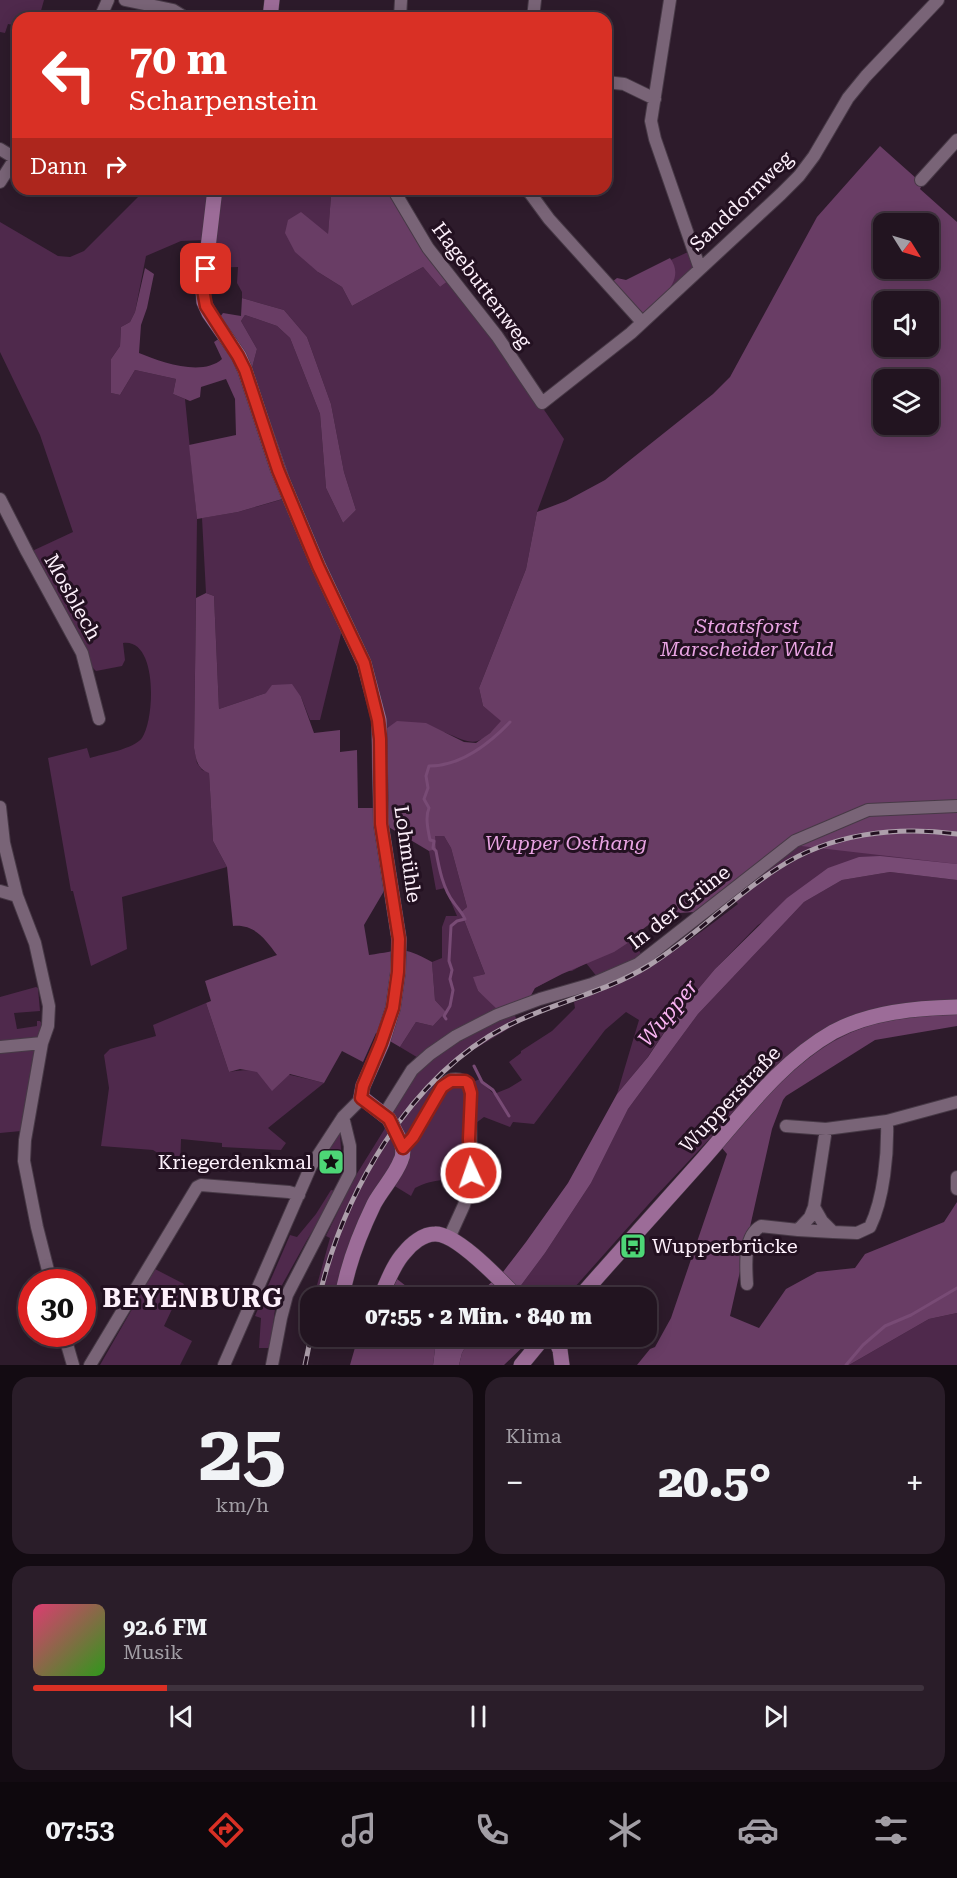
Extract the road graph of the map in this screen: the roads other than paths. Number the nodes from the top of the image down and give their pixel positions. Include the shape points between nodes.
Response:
1 (125, 0) edge
2 (670, 0) edge
3 (938, 0) edge
4 (176, 12) edge
5 (612, 83) edge
6 (655, 99) junction
7 (957, 140) edge
8 (12, 164) edge
9 (921, 180) dead end
10 (0, 182) edge
11 (214, 195) edge
12 (397, 195) edge
13 (531, 195) edge
14 (700, 269) junction
15 (642, 322) junction
16 (542, 403) joint
17 (0, 499) edge
18 (99, 719) dead end
19 (957, 806) edge
20 (0, 807) edge
21 (0, 891) edge
22 (17, 896) junction
23 (957, 1007) edge
24 (42, 1043) junction
25 (0, 1047) edge
26 (362, 1098) junction
27 (957, 1102) edge
28 (343, 1117) junction
29 (386, 1117) junction
30 (887, 1121) junction
31 (786, 1126) dead end
32 (826, 1129) junction
33 (402, 1145) junction
34 (957, 1177) edge
35 (957, 1189) edge
36 (298, 1195) junction
37 (814, 1207) junction
38 (798, 1230) junction
39 (833, 1232) junction
40 (449, 1238) junction
41 (48, 1269) edge
42 (747, 1284) dead end
43 (344, 1287) edge
44 (385, 1287) edge
45 (507, 1287) edge
46 (589, 1287) edge
47 (68, 1347) edge
48 (536, 1347) edge
49 (559, 1347) edge
50 (73, 1365) edge
51 (90, 1365) edge
52 (224, 1365) edge
53 (272, 1365) edge
54 (521, 1365) edge
55 (562, 1365) edge

1 - 4 street
2 - 6 street
3 - 14 street, Sanddornweg via 848,98 799,176
5 - 6 street via 624,84
6 - 14 street via 651,121 655,139
7 - 9 street
8 - 10 street
11 - 26 main road, Lohmühle via 203,296 209,313 245,370 278,470 364,663 378,720 381,824 399,939 398,972 395,994
12 - 16 street, Hagebuttenweg via 428,248 497,336
13 - 15 street
14 - 15 street, Sanddornweg
15 - 16 street, Sanddornweg
17 - 18 street, Mosblech via 82,653
19 - 29 street, In der Grüne via 868,810 795,841 638,964 497,1016 456,1036 412,1070
20 - 22 street
21 - 22 street
22 - 24 street via 35,943 48,1006 48,1026
23 - 46 main road, Wupperstraße via 890,1013 852,1023 817,1042 767,1086
24 - 25 street
24 - 41 street via 24,1161
26 - 28 street
26 - 29 main road
27 - 30 street
28 - 36 street via 311,1166
28 - 53 street via 350,1146 350,1173 287,1295
29 - 33 main road, bridge
30 - 32 street
30 - 39 street via 882,1184 870,1227 857,1233
31 - 32 street
32 - 37 street
33 - 40 street via 413,1137 442,1087 455,1080 468,1083 471,1173 464,1205
33 - 43 main road via 399,1165 375,1203
34 - 35 street
36 - 51 street via 197,1187
36 - 52 street
37 - 38 street
37 - 39 street
38 - 39 street
38 - 42 street via 761,1226 756,1229 750,1239
40 - 44 main road via 432,1234 413,1244 397,1262
40 - 45 main road
47 - 50 street
48 - 54 main road
49 - 55 main road

